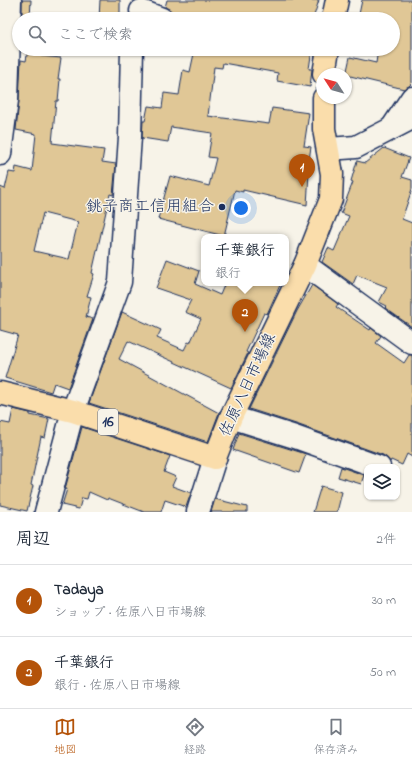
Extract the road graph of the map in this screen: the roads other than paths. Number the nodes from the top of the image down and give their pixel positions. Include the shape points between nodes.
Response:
1 (10, 0) edge
2 (337, 0) edge
3 (334, 12) edge
4 (9, 39) edge
5 (132, 56) edge
6 (327, 56) edge
7 (325, 68) edge
8 (412, 98) edge
9 (324, 104) edge
10 (412, 118) edge
11 (392, 128) junction
12 (328, 150) junction
13 (0, 154) edge
14 (305, 265) junction
15 (412, 342) edge
16 (0, 393) edge
17 (73, 410) junction
18 (231, 417) junction
19 (215, 458) junction
20 (371, 464) edge
21 (46, 512) edge
22 (198, 512) edge

1 - 4 street
2 - 3 main road
4 - 13 street via 7,100
5 - 17 street via 130,138 120,282
6 - 7 main road
8 - 11 street
9 - 12 main road, 佐原八日市場線 via 324,129
10 - 11 street
11 - 12 street via 356,146
12 - 14 main road, 佐原八日市場線 via 332,174 331,200
14 - 15 street
14 - 18 main road, 佐原八日市場線
16 - 17 main road, 16
17 - 19 main road, 16
17 - 21 street
18 - 19 main road, 佐原八日市場線
18 - 20 street
19 - 22 street

